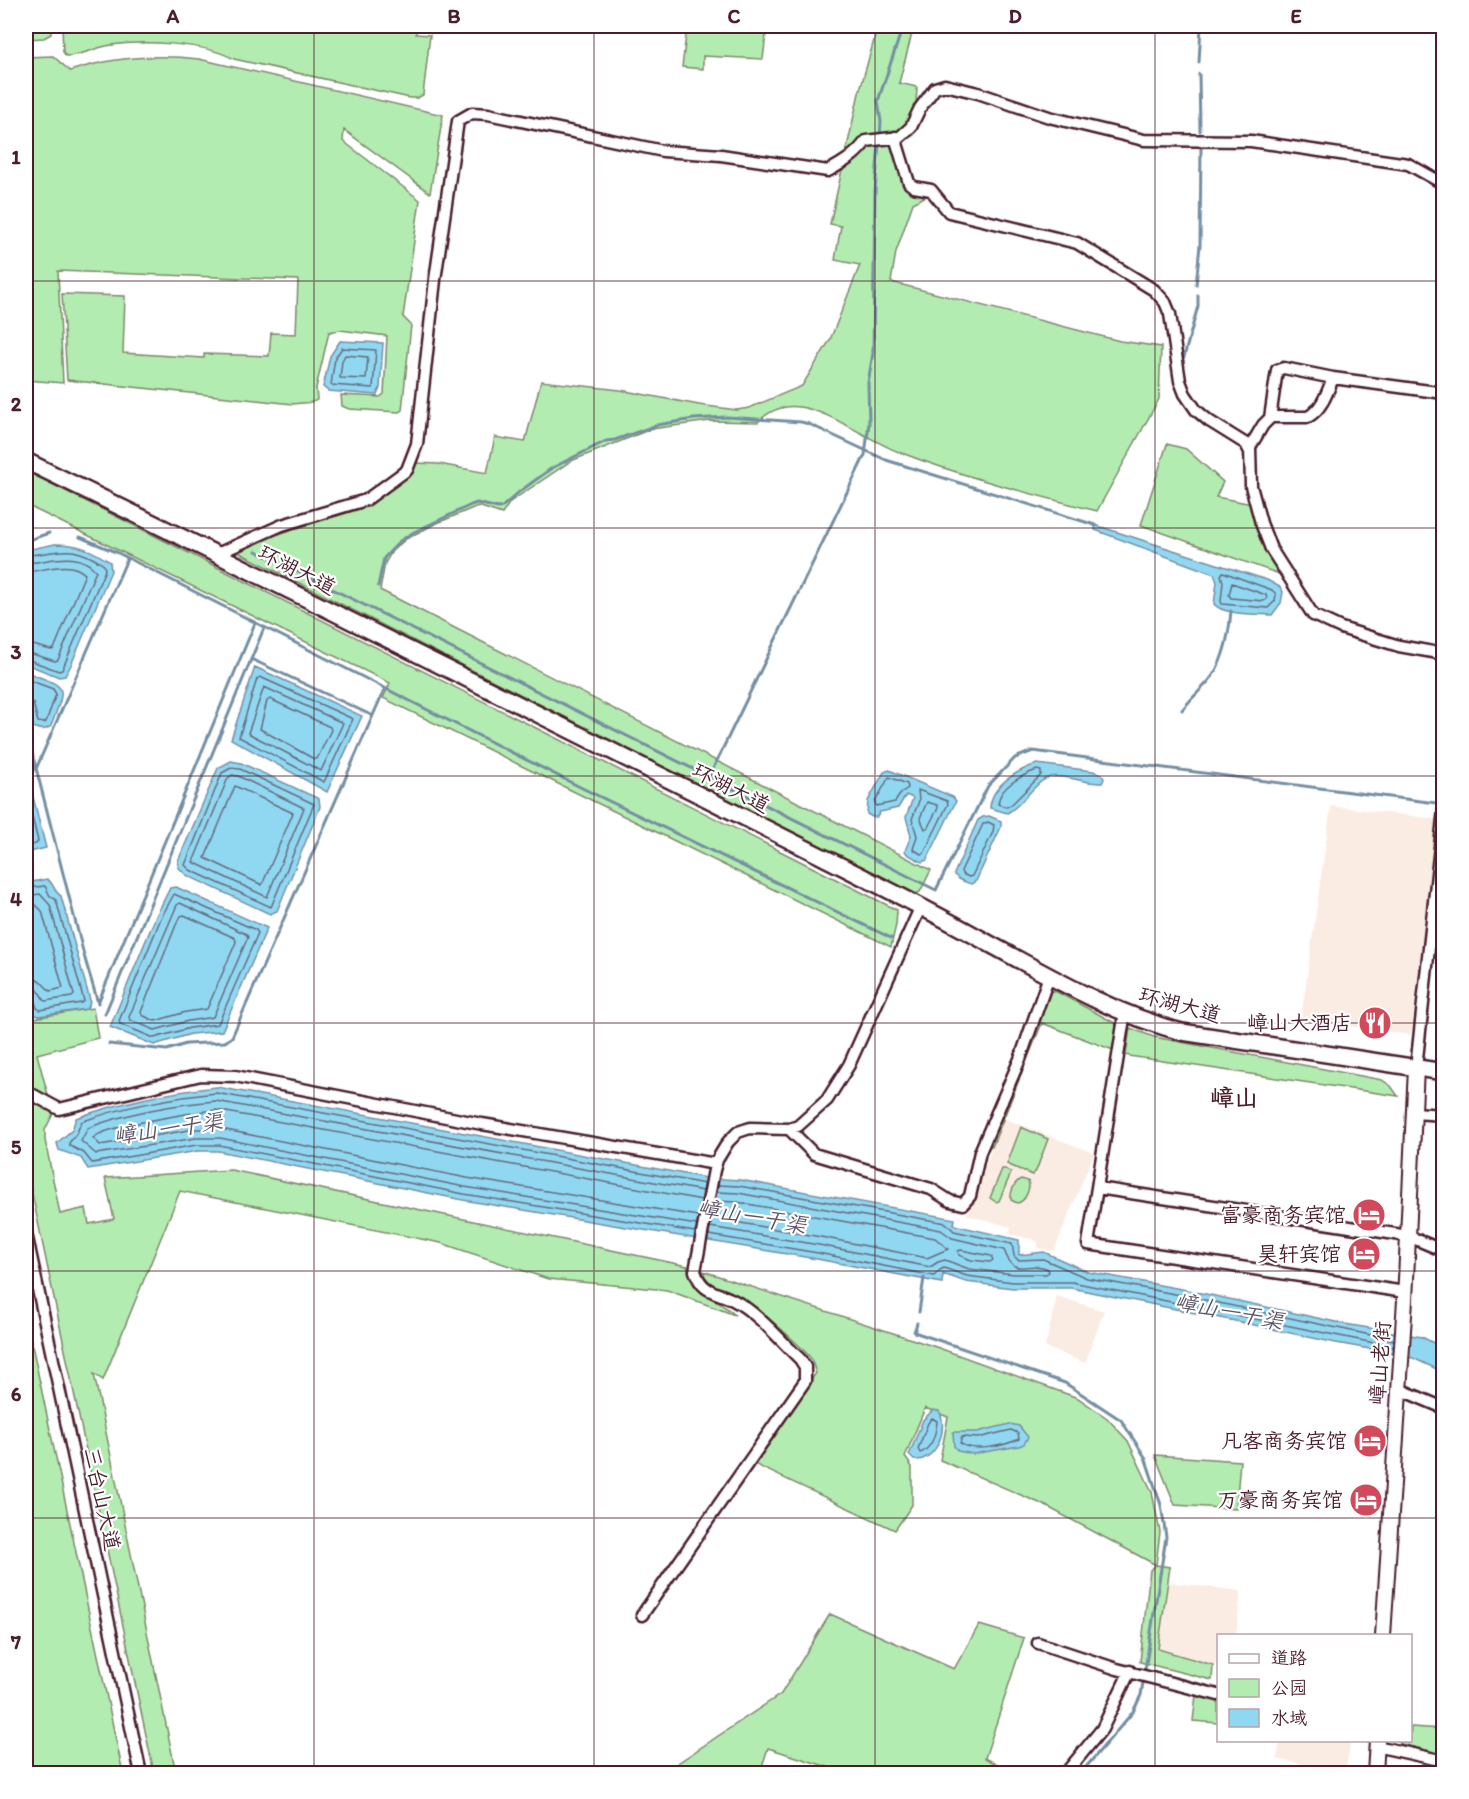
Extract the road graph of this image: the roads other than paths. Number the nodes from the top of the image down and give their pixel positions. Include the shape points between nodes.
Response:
1 (895, 137) junction
2 (1443, 184) edge
3 (1333, 378) junction
4 (1443, 393) edge
5 (1270, 418) junction
6 (1250, 452) junction
7 (26, 461) edge
8 (217, 554) junction
9 (1443, 654) edge
10 (1443, 811) edge
11 (921, 906) junction
12 (1049, 976) junction
13 (1125, 1012) junction
14 (1416, 1068) junction
15 (1443, 1072) edge
16 (26, 1091) edge
17 (1414, 1113) junction
18 (1443, 1115) edge
19 (789, 1129) junction
20 (715, 1167) junction
21 (1098, 1188) junction
22 (26, 1233) edge
23 (1408, 1236) junction
24 (1443, 1251) edge
25 (1405, 1296) junction
26 (1400, 1383) junction
27 (1443, 1408) edge
28 (642, 1615) dead end
29 (1383, 1634) edge
30 (1038, 1643) dead end
31 (1140, 1674) junction
32 (1217, 1695) edge
33 (1376, 1743) edge
34 (1443, 1761) edge
35 (141, 1773) edge
36 (1065, 1773) edge
37 (1375, 1773) edge

1 - 2 street via 911,127 935,88 945,85 1070,123 1144,140 1251,141 1408,164
1 - 6 street via 909,183 931,190 949,212 1077,243 1154,290 1170,314 1185,394 1196,410 1246,444
1 - 8 street via 866,141 858,152 828,171 721,155 663,151 488,114 472,113 458,121 417,444 407,470 366,500 282,525
3 - 4 street
3 - 5 street via 1322,405 1313,414
3 - 5 street via 1277,370
5 - 6 street
6 - 9 street via 1251,486 1271,549 1313,615 1399,646
7 - 8 main road, 环湖大道
8 - 11 main road, 环湖大道
10 - 14 street
11 - 12 main road, 环湖大道
11 - 19 street via 839,1083 809,1118
12 - 13 main road, 环湖大道
12 - 19 street via 1020,1059 980,1152 970,1196 963,1204 931,1189 813,1154
13 - 14 main road, 环湖大道 via 1182,1032
13 - 21 street
14 - 15 main road, 环湖大道
14 - 17 street, 嶂山老街
16 - 20 street via 59,1108 201,1075 235,1076
17 - 18 street
17 - 23 street, 嶂山老街
19 - 20 street via 750,1128 738,1132
20 - 28 street via 695,1270 698,1282 749,1310 800,1359 805,1367 805,1382
21 - 23 street
21 - 25 street via 1089,1244
22 - 35 street, 三台山大道
23 - 24 street
23 - 25 street, 嶂山老街
25 - 26 street, 嶂山老街
26 - 27 street
26 - 29 street, 嶂山老街
30 - 31 street
31 - 32 street
31 - 36 street
33 - 34 street
33 - 37 street

